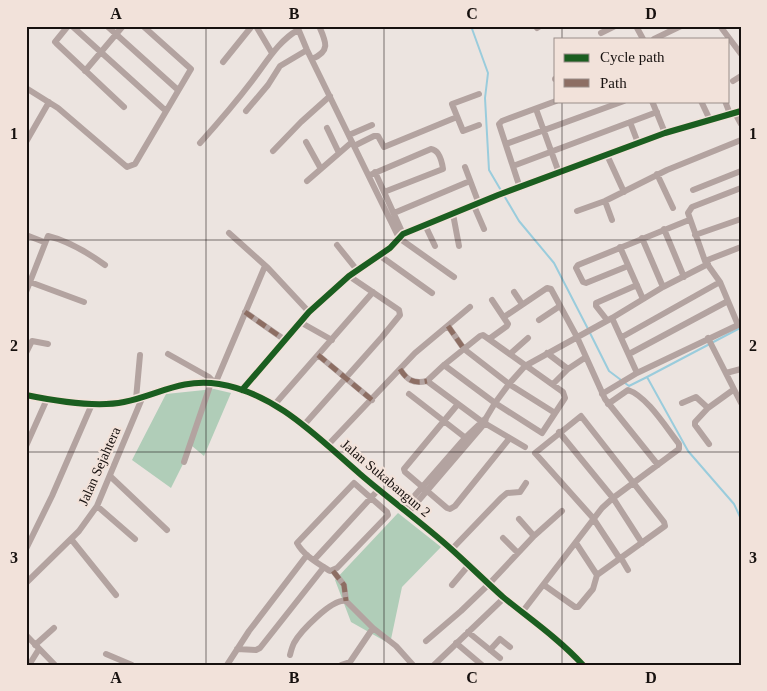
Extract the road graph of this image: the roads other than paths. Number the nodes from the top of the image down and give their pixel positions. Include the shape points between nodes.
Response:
1 (70, 26) edge
2 (107, 26) edge
3 (123, 26) edge
4 (143, 26) edge
5 (252, 26) edge
6 (256, 26) edge
7 (319, 26) edge
8 (615, 26) edge
9 (636, 26) edge
10 (720, 26) edge
11 (679, 27) edge
12 (298, 28) edge
13 (601, 32) dead end
14 (116, 34) junction
15 (642, 38) edge
16 (656, 38) edge
17 (728, 38) edge
18 (730, 40) edge
19 (307, 50) junction
20 (102, 53) junction
21 (272, 53) junction
22 (741, 54) edge
23 (312, 59) junction
24 (223, 62) dead end
25 (85, 71) junction
26 (741, 76) edge
27 (733, 81) dead end
28 (26, 88) edge
29 (178, 90) junction
30 (479, 94) dead end
31 (330, 96) junction
32 (49, 102) junction
33 (554, 102) edge
34 (621, 102) edge
35 (652, 102) edge
36 (701, 102) edge
37 (726, 102) edge
38 (124, 107) dead end
39 (536, 109) junction
40 (166, 111) junction
41 (246, 111) dead end
42 (657, 112) junction
43 (735, 113) edge
44 (457, 118) junction
45 (710, 120) junction
46 (630, 122) junction
47 (741, 124) edge
48 (372, 125) dead end
49 (478, 125) dead end
50 (327, 128) dead end
51 (544, 130) junction
52 (665, 133) junction
53 (349, 135) junction
54 (741, 140) edge
55 (26, 142) edge
56 (306, 142) dead end
57 (200, 143) dead end
58 (638, 143) junction
59 (353, 144) junction
60 (506, 144) junction
61 (273, 151) dead end
62 (551, 151) junction
63 (339, 153) junction
64 (607, 155) junction
65 (512, 166) junction
66 (465, 167) dead end
67 (321, 169) junction
68 (741, 171) edge
69 (559, 173) junction
70 (372, 174) junction
71 (657, 174) junction
72 (307, 181) dead end
73 (470, 182) junction
74 (520, 188) junction
75 (741, 188) edge
76 (693, 190) dead end
77 (384, 192) junction
78 (624, 192) junction
79 (605, 201) junction
80 (477, 205) junction
81 (673, 208) dead end
82 (577, 211) dead end
83 (394, 213) junction
84 (453, 214) junction
85 (740, 218) edge
86 (612, 220) dead end
87 (689, 220) junction
88 (425, 225) junction
89 (484, 229) dead end
90 (664, 229) junction
91 (229, 233) dead end
92 (26, 235) edge
93 (695, 235) junction
94 (401, 236) junction
95 (642, 238) junction
96 (44, 242) junction
97 (336, 245) dead end
98 (435, 246) dead end
99 (458, 246) dead end
100 (620, 247) junction
101 (741, 247) edge
102 (378, 255) junction
103 (707, 262) junction
104 (104, 265) dead end
105 (266, 266) junction
106 (628, 266) junction
107 (357, 270) junction
108 (349, 276) junction
109 (454, 277) dead end
110 (684, 277) junction
111 (30, 282) junction
112 (720, 282) junction
113 (637, 285) junction
114 (663, 287) junction
115 (26, 292) edge
116 (373, 292) junction
117 (514, 292) dead end
118 (432, 293) dead end
119 (643, 299) junction
120 (492, 300) dead end
121 (728, 301) junction
122 (84, 302) dead end
123 (522, 304) junction
124 (560, 306) junction
125 (470, 308) dead end
126 (245, 312) junction
127 (309, 312) junction
128 (504, 317) junction
129 (539, 320) dead end
130 (608, 320) junction
131 (300, 322) junction
132 (448, 326) junction
133 (579, 336) junction
134 (622, 337) junction
135 (528, 338) dead end
136 (489, 339) junction
137 (285, 340) junction
138 (332, 340) junction
139 (710, 342) junction
140 (48, 344) dead end
141 (464, 349) junction
142 (26, 353) edge
143 (547, 353) junction
144 (168, 354) dead end
145 (510, 354) junction
146 (629, 354) junction
147 (140, 355) dead end
148 (318, 355) junction
149 (586, 357) junction
150 (444, 365) junction
151 (525, 366) junction
152 (741, 368) edge
153 (400, 369) junction
154 (568, 369) junction
155 (637, 373) junction
156 (726, 373) junction
157 (346, 378) junction
158 (427, 381) junction
159 (213, 384) junction
160 (509, 384) junction
161 (553, 384) junction
162 (242, 390) junction
163 (733, 390) junction
164 (604, 393) junction
165 (409, 394) dead end
166 (26, 395) edge
167 (139, 397) junction
168 (47, 399) junction
169 (372, 400) junction
170 (496, 403) junction
171 (682, 403) dead end
172 (741, 403) edge
173 (92, 404) junction
174 (275, 404) junction
175 (458, 404) junction
176 (608, 404) junction
177 (708, 408) junction
178 (555, 413) junction
179 (444, 420) junction
180 (484, 421) junction
181 (303, 426) junction
182 (559, 432) junction
183 (467, 439) junction
184 (509, 439) junction
185 (709, 444) dead end
186 (26, 446) edge
187 (327, 446) junction
188 (525, 447) dead end
189 (184, 462) dead end
190 (658, 465) junction
191 (361, 475) junction
192 (110, 476) junction
193 (634, 482) junction
194 (354, 483) junction
195 (526, 483) dead end
196 (424, 488) junction
197 (378, 489) junction
198 (371, 498) junction
199 (612, 498) junction
200 (97, 506) junction
201 (405, 511) junction
202 (562, 512) dead end
203 (593, 518) junction
204 (519, 520) dead end
205 (167, 530) dead end
206 (534, 536) junction
207 (135, 538) dead end
208 (503, 538) dead end
209 (71, 539) junction
210 (576, 543) junction
211 (642, 543) junction
212 (26, 549) edge
213 (452, 549) junction
214 (517, 552) junction
215 (308, 555) junction
216 (620, 558) junction
217 (314, 560) junction
218 (468, 566) junction
219 (324, 567) junction
220 (628, 570) dead end
221 (334, 571) junction
222 (597, 575) junction
223 (26, 583) edge
224 (489, 584) junction
225 (452, 585) dead end
226 (544, 585) junction
227 (116, 595) dead end
228 (504, 598) junction
229 (346, 601) junction
230 (523, 611) junction
231 (54, 628) dead end
232 (373, 628) junction
233 (468, 632) junction
234 (26, 635) edge
235 (426, 641) dead end
236 (456, 643) junction
237 (37, 647) junction
238 (510, 647) dead end
239 (237, 649) junction
240 (490, 650) junction
241 (106, 654) dead end
242 (290, 655) dead end
243 (500, 658) dead end
244 (352, 664) edge
245 (28, 665) edge
246 (55, 665) edge
247 (132, 665) edge
248 (227, 665) edge
249 (341, 665) edge
250 (413, 665) edge
251 (434, 665) edge
252 (482, 665) edge
253 (583, 665) edge

1 - 20 street
1 - 25 street via 55,42
2 - 14 street
3 - 14 street
4 - 29 street via 191,68
5 - 24 street
6 - 21 street
7 - 23 street via 326,48
8 - 13 street
9 - 15 street
10 - 17 street
11 - 16 street
12 - 19 street
12 - 21 street
14 - 20 street
14 - 29 street
18 - 22 street
19 - 23 street
19 - 41 street via 280,66
20 - 25 street
20 - 40 street
21 - 57 street
23 - 31 street
25 - 38 street
26 - 27 street
28 - 32 street
29 - 40 street
30 - 44 street via 452,104
31 - 53 street
31 - 61 street
32 - 40 street via 127,167 135,164
32 - 55 street
33 - 39 street
34 - 51 street
35 - 42 street
36 - 45 street
37 - 43 street
39 - 51 street
39 - 60 street via 500,122
42 - 46 street
42 - 52 street
43 - 45 street
43 - 47 street
44 - 49 street via 462,131
44 - 59 street via 384,147 378,136
45 - 52 street
46 - 58 street
46 - 62 street
48 - 53 street
50 - 63 street
51 - 60 street
51 - 62 street
52 - 58 street
53 - 59 street
54 - 71 street
56 - 67 street
58 - 64 street
59 - 63 street
59 - 70 street
60 - 65 street
62 - 65 street
62 - 69 street
63 - 67 street
64 - 69 street
64 - 78 street
65 - 74 street
66 - 73 street
67 - 72 street
68 - 76 street
69 - 74 street
70 - 77 street
70 - 77 street via 430,149 436,150 443,170
70 - 94 street
71 - 78 street
71 - 81 street
73 - 80 street
73 - 83 street
74 - 80 street
75 - 87 street via 692,207 688,211
77 - 83 street
78 - 79 street
79 - 82 street
79 - 86 street
80 - 84 street
80 - 89 street
83 - 94 street
84 - 88 street
84 - 99 street
85 - 93 street
87 - 90 street
87 - 93 street
88 - 94 street
88 - 98 street
90 - 95 street
90 - 110 street
91 - 105 street
92 - 96 street
93 - 103 street
94 - 102 street
94 - 109 street
95 - 100 street
95 - 114 street
96 - 104 street via 49,236 65,242 84,250
96 - 111 street
97 - 107 street
100 - 106 street
100 - 106 street via 578,264 576,268 586,283
101 - 103 street
102 - 107 street
102 - 118 street
103 - 110 street
103 - 112 street
105 - 126 street
105 - 127 street
106 - 113 street
107 - 108 street
108 - 116 street
108 - 127 street
110 - 114 street
111 - 115 street
111 - 122 street
112 - 121 street
112 - 134 street
113 - 119 street
113 - 130 street via 596,304
114 - 119 street
116 - 138 street
116 - 157 street via 398,310 400,315
117 - 123 street
119 - 130 street
120 - 128 street
121 - 139 street via 738,325
121 - 146 street
123 - 124 street via 548,287
123 - 128 street
124 - 129 street
124 - 133 street
125 - 132 street
126 - 137 street
126 - 159 street
127 - 131 street
128 - 136 street via 507,326
130 - 133 street
130 - 134 street
131 - 137 street
131 - 138 street
132 - 141 street
132 - 153 street
133 - 143 street
133 - 149 street
134 - 146 street
135 - 145 street
136 - 141 street via 480,336
136 - 145 street
137 - 162 street
138 - 148 street
139 - 155 street
139 - 156 street
140 - 142 street via 32,342
141 - 150 street
141 - 160 street
143 - 151 street
143 - 154 street
144 - 159 street via 209,377
145 - 151 street
146 - 155 street
147 - 167 street, Jalan Sejahtera
148 - 157 street
148 - 174 street
149 - 154 street
149 - 164 street
150 - 158 street
150 - 170 street
151 - 160 street
151 - 161 street
152 - 156 street
153 - 158 street via 410,380
153 - 169 street
154 - 161 street
155 - 164 street
156 - 163 street
157 - 169 street
157 - 181 street
158 - 175 street
159 - 162 street, Jalan Sukabangun 2
159 - 167 street, Jalan Sukabangun 2 via 181,385
159 - 189 street
160 - 170 street
160 - 178 street
161 - 178 street via 566,396
162 - 174 street, Jalan Sukabangun 2
163 - 172 street
163 - 177 street
164 - 176 street
165 - 179 street
166 - 168 street, Jalan Sukabangun 2
167 - 173 street, Jalan Sukabangun 2 via 116,403
167 - 192 street, Jalan Sejahtera
168 - 173 street, Jalan Sukabangun 2
168 - 186 street
169 - 187 street
170 - 178 street via 542,432
170 - 180 street
171 - 177 street via 696,397
173 - 212 street
174 - 181 street, Jalan Sukabangun 2
175 - 179 street
175 - 180 street
176 - 190 street
176 - 190 street via 628,390 646,402 680,446
177 - 185 street via 694,423
179 - 183 street
179 - 196 street via 404,469
180 - 183 street
180 - 184 street
181 - 187 street, Jalan Sukabangun 2
182 - 193 street via 581,416
182 - 199 street
182 - 203 street via 535,453
183 - 196 street
184 - 188 street
184 - 196 street via 453,508 447,508
187 - 191 street, Jalan Sukabangun 2
190 - 193 street
191 - 194 street
191 - 197 street, Jalan Sukabangun 2
192 - 200 street, Jalan Sejahtera
192 - 205 street
193 - 199 street
193 - 211 street via 665,524
194 - 198 street
194 - 215 street via 297,542 297,546
195 - 213 street via 520,492 507,493 501,498
196 - 201 street
197 - 198 street
197 - 201 street, Jalan Sukabangun 2
198 - 217 street
198 - 221 street via 388,515
199 - 203 street
199 - 211 street
200 - 207 street
200 - 209 street, Jalan Sejahtera
201 - 213 street, Jalan Sukabangun 2
202 - 206 street
203 - 210 street
203 - 216 street
204 - 206 street
206 - 214 street
208 - 214 street
209 - 223 street, Jalan Sejahtera
209 - 227 street
210 - 222 street
210 - 226 street
211 - 216 street
213 - 218 street, Jalan Sukabangun 2
214 - 224 street
215 - 217 street
215 - 239 street
216 - 220 street
216 - 222 street
217 - 219 street
218 - 224 street, Jalan Sukabangun 2
218 - 225 street
219 - 221 street
219 - 239 street via 260,648
221 - 229 street via 344,585
222 - 226 street via 593,589 576,608
224 - 228 street, Jalan Sukabangun 2
224 - 235 street
226 - 230 street
228 - 230 street, Jalan Sukabangun 2
228 - 233 street
229 - 232 street
229 - 242 street via 339,600 321,613 296,639
230 - 253 street, Jalan Sukabangun 2
231 - 237 street
232 - 244 street
232 - 250 street
233 - 236 street
233 - 240 street
234 - 237 street
236 - 251 street
236 - 252 street
237 - 245 street
237 - 246 street
238 - 240 street via 500,639
239 - 248 street
240 - 243 street
241 - 247 street
244 - 249 street

